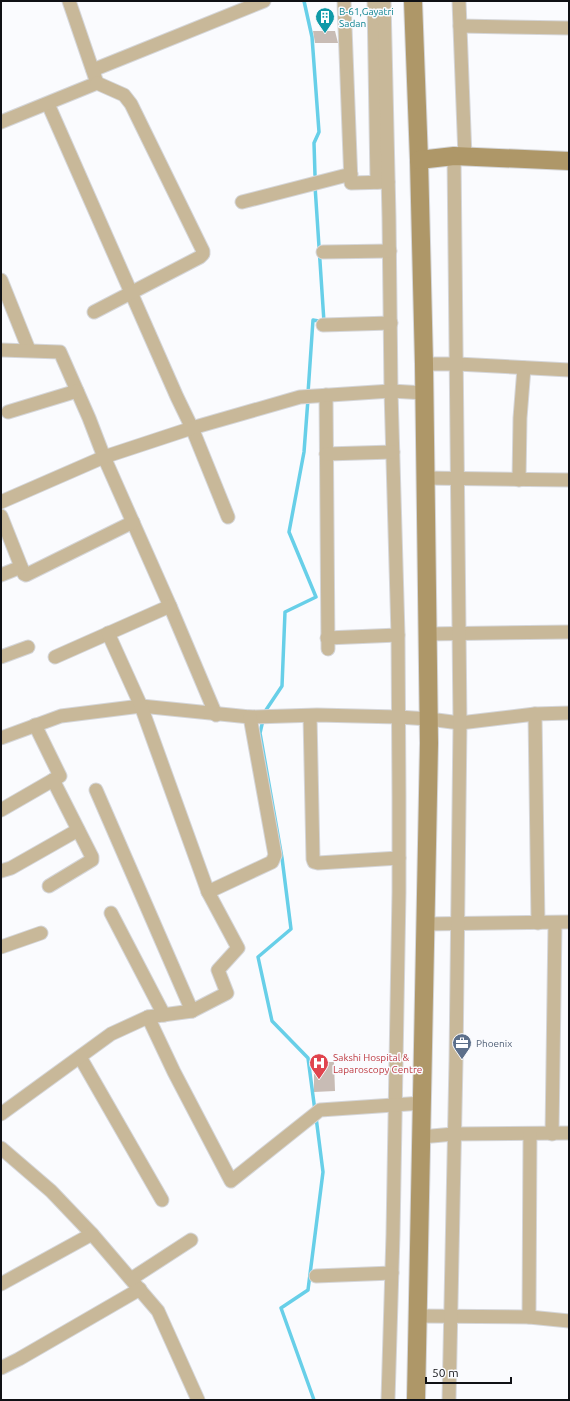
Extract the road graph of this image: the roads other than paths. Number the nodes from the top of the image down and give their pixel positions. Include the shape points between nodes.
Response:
1 (69, 1) edge
2 (264, 1) edge
3 (344, 1) edge
4 (374, 1) edge
5 (384, 1) edge
6 (413, 1) edge
7 (459, 1) edge
8 (460, 26) junction
9 (569, 28) edge
10 (93, 70) junction
11 (97, 84) junction
12 (48, 104) junction
13 (1, 122) edge
14 (460, 157) junction
15 (419, 160) junction
16 (569, 161) edge
17 (351, 174) junction
18 (383, 182) junction
19 (242, 202) dead end
20 (390, 251) junction
21 (323, 252) dead end
22 (1, 280) edge
23 (131, 291) junction
24 (94, 312) dead end
25 (390, 323) junction
26 (324, 325) dead end
27 (1, 350) edge
28 (29, 350) junction
29 (424, 364) junction
30 (457, 364) junction
31 (524, 368) junction
32 (569, 370) edge
33 (77, 391) junction
34 (391, 391) junction
35 (425, 393) junction
36 (326, 395) junction
37 (8, 412) dead end
38 (192, 428) junction
39 (393, 452) junction
40 (326, 454) junction
41 (104, 457) junction
42 (426, 478) junction
43 (458, 479) junction
44 (519, 480) junction
45 (569, 480) edge
46 (1, 502) edge
47 (1, 516) edge
48 (228, 517) dead end
49 (133, 522) junction
50 (21, 567) junction
51 (1, 575) edge
52 (170, 606) junction
53 (569, 632) edge
54 (108, 634) junction
55 (427, 634) junction
56 (460, 634) junction
57 (398, 635) junction
58 (28, 647) dead end
59 (1, 657) edge
60 (55, 657) dead end
61 (140, 706) junction
62 (569, 713) edge
63 (535, 714) junction
64 (216, 715) junction
65 (310, 716) junction
66 (250, 717) junction
67 (398, 717) junction
68 (429, 719) junction
69 (460, 723) junction
70 (36, 725) junction
71 (1, 738) edge
72 (53, 780) junction
73 (96, 790) dead end
74 (1, 810) edge
75 (78, 830) junction
76 (399, 858) junction
77 (1, 871) edge
78 (49, 886) dead end
79 (208, 892) junction
80 (111, 913) dead end
81 (569, 922) edge
82 (538, 923) junction
83 (555, 923) junction
84 (426, 924) junction
85 (457, 924) junction
86 (41, 932) dead end
87 (1, 947) edge
88 (192, 1011) junction
89 (164, 1015) junction
90 (148, 1017) junction
91 (80, 1057) junction
92 (423, 1103) junction
93 (395, 1104) junction
94 (1, 1114) edge
95 (454, 1134) junction
96 (530, 1134) junction
97 (552, 1134) junction
98 (569, 1134) edge
99 (421, 1137) junction
100 (1, 1148) edge
101 (162, 1200) dead end
102 (92, 1234) junction
103 (191, 1240) dead end
104 (392, 1273) junction
105 (316, 1276) dead end
106 (131, 1279) junction
107 (1, 1284) edge
108 (140, 1289) junction
109 (418, 1316) junction
110 (451, 1316) junction
111 (529, 1318) junction
112 (569, 1321) edge
113 (1, 1368) edge
114 (198, 1400) edge
115 (388, 1400) edge
116 (416, 1400) edge
117 (449, 1400) edge

1 - 10 street
2 - 10 street
3 - 17 street
4 - 18 street
5 - 18 street
6 - 15 main road
7 - 8 street
8 - 9 street
8 - 14 street
10 - 11 street
11 - 12 street
11 - 23 street via 124,95 131,104 203,251 200,257
12 - 13 street
12 - 23 street
14 - 15 main road
14 - 16 main road
14 - 30 street
15 - 29 main road
17 - 18 street via 351,183
17 - 19 street
18 - 20 street
20 - 21 street
20 - 25 street
22 - 28 street
23 - 24 street
23 - 38 street
25 - 26 street
25 - 34 street
27 - 28 street
28 - 33 street via 60,352
29 - 30 street
29 - 35 main road
30 - 31 street
30 - 43 street
31 - 32 street
31 - 44 street
33 - 37 street
33 - 41 street
34 - 35 street
34 - 36 street
34 - 39 street
35 - 42 main road
36 - 38 street via 306,396
36 - 40 street
38 - 41 street
38 - 48 street
39 - 40 street
39 - 57 street
40 - 57 street via 328,643
41 - 46 street
41 - 49 street
42 - 43 street
42 - 55 main road
43 - 44 street
43 - 56 street
44 - 45 street
47 - 50 street
49 - 50 street via 28,575 24,574
49 - 52 street
50 - 51 street
52 - 54 street
52 - 64 street
53 - 56 street
54 - 60 street
54 - 61 street
55 - 56 street
55 - 68 main road
56 - 69 street
57 - 67 street
58 - 59 street
61 - 64 street
61 - 70 street via 61,716
61 - 79 street
62 - 63 street
63 - 69 street
63 - 82 street
64 - 66 street
65 - 66 street
65 - 67 street
65 - 76 street via 314,862 318,864
66 - 79 street via 275,855 272,862
67 - 68 street
67 - 76 street
68 - 69 street
68 - 84 main road
69 - 85 street
70 - 71 street
70 - 72 street via 60,776
72 - 74 street
72 - 75 street
73 - 88 street
75 - 77 street via 11,868
75 - 78 street via 92,860
76 - 93 street
79 - 88 street via 238,948 218,970 227,993
80 - 89 street
81 - 83 street
82 - 83 street
82 - 85 street
83 - 97 street
84 - 85 street
84 - 92 main road
85 - 95 street
86 - 87 street
88 - 89 street
89 - 90 street
90 - 91 street via 111,1034
90 - 93 street via 231,1181 320,1110
91 - 94 street
91 - 101 street
92 - 93 street
92 - 99 main road
93 - 104 street
95 - 96 street
95 - 99 street
95 - 110 street
96 - 97 street
96 - 111 street
97 - 98 street
99 - 109 main road
100 - 102 street via 51,1191
102 - 106 street
102 - 107 street
103 - 106 street
104 - 105 street
104 - 115 street
106 - 108 street
108 - 113 street
108 - 114 street via 158,1311
109 - 110 street
109 - 116 main road
110 - 111 street
110 - 117 street
111 - 112 street

